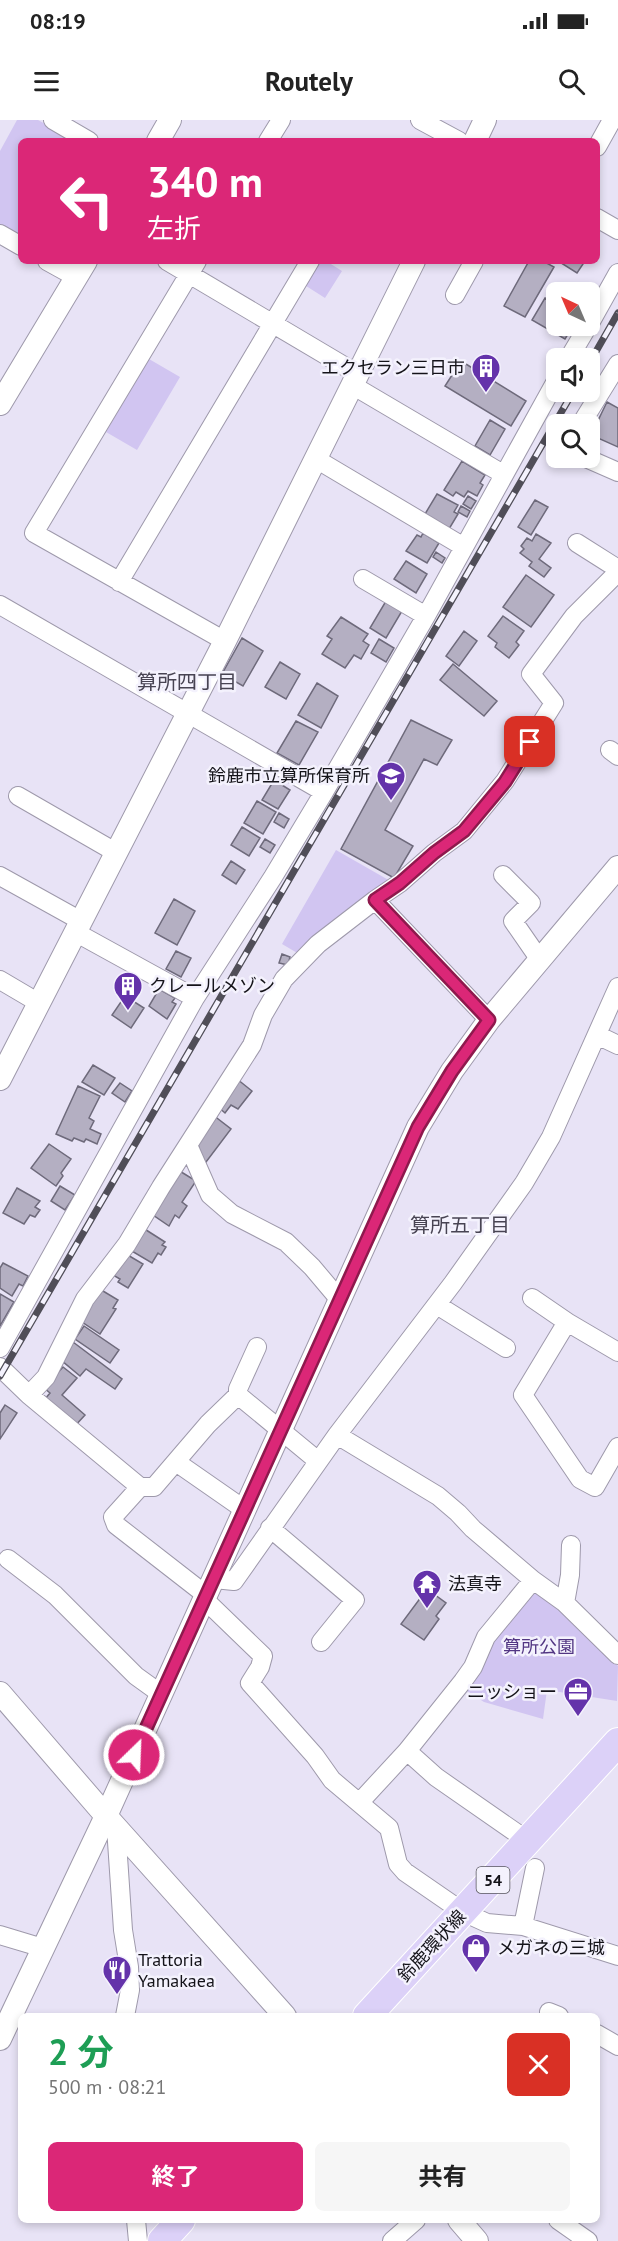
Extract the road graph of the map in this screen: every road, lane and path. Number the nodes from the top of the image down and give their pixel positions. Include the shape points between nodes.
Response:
1 (53, 120) edge
2 (170, 120) edge
3 (281, 120) edge
4 (420, 120) edge
5 (485, 120) edge
6 (612, 120) edge
7 (84, 138) edge
8 (160, 138) edge
9 (270, 138) edge
10 (453, 138) edge
11 (477, 138) edge
12 (600, 142) edge
13 (600, 220) edge
14 (618, 230) edge
15 (0, 234) edge
16 (18, 244) edge
17 (61, 264) edge
18 (178, 264) edge
19 (308, 264) edge
20 (410, 264) edge
21 (472, 264) edge
22 (193, 268) edge
23 (81, 269) edge
24 (618, 273) edge
25 (455, 295) dead end
26 (600, 305) edge
27 (273, 323) junction
28 (618, 364) edge
29 (354, 379) junction
30 (546, 399) edge
31 (0, 404) edge
32 (587, 414) edge
33 (315, 459) junction
34 (600, 464) edge
35 (618, 472) edge
36 (503, 474) junction
37 (577, 543) dead end
38 (464, 547) junction
39 (618, 571) edge
40 (363, 579) dead end
41 (118, 582) junction
42 (0, 605) edge
43 (426, 616) junction
44 (225, 641) junction
45 (187, 715) junction
46 (324, 792) junction
47 (18, 796) dead end
48 (117, 853) junction
49 (616, 872) edge
50 (503, 875) dead end
51 (0, 876) edge
52 (375, 900) junction
53 (78, 927) junction
54 (540, 960) junction
55 (0, 980) edge
56 (618, 987) edge
57 (195, 998) junction
58 (39, 1003) junction
59 (489, 1020) junction
60 (597, 1035) junction
61 (618, 1045) edge
62 (0, 1079) edge
63 (188, 1145) junction
64 (532, 1298) dead end
65 (339, 1299) junction
66 (436, 1305) junction
67 (567, 1322) junction
68 (257, 1347) dead end
69 (0, 1348) edge
70 (506, 1348) dead end
71 (618, 1352) edge
72 (0, 1367) edge
73 (29, 1395) junction
74 (238, 1395) junction
75 (281, 1431) junction
76 (337, 1435) junction
77 (618, 1447) edge
78 (318, 1461) junction
79 (176, 1462) junction
80 (141, 1487) junction
81 (245, 1510) junction
82 (270, 1528) junction
83 (571, 1545) dead end
84 (8, 1559) dead end
85 (532, 1580) junction
86 (208, 1591) junction
87 (565, 1603) junction
88 (321, 1642) dead end
89 (618, 1655) edge
90 (0, 1693) edge
91 (161, 1694) junction
92 (618, 1742) edge
93 (407, 1751) junction
94 (359, 1803) junction
95 (111, 1822) junction
96 (531, 1854) junction
97 (463, 1912) junction
98 (524, 1926) junction
99 (0, 1935) edge
100 (43, 1948) junction
101 (618, 1956) edge
102 (126, 2013) edge
103 (282, 2013) edge
104 (370, 2013) edge
105 (600, 2036) edge
106 (0, 2039) edge
107 (618, 2046) edge
108 (136, 2223) edge
109 (178, 2223) edge
110 (413, 2223) edge
111 (462, 2223) edge
112 (562, 2223) edge
113 (138, 2241) edge
114 (162, 2241) edge
115 (392, 2241) edge
116 (477, 2241) edge
117 (588, 2241) edge

1 - 7 street
2 - 8 street
3 - 9 street
4 - 10 street
5 - 11 street
6 - 12 street
13 - 14 street
15 - 16 street
17 - 23 street
18 - 22 street
19 - 27 street
20 - 29 street
21 - 25 street
22 - 27 street
22 - 41 street via 34,533
23 - 31 street
24 - 26 street
27 - 29 street
27 - 41 street
28 - 32 street
29 - 33 street
29 - 36 street
30 - 36 street
33 - 38 street
33 - 44 street
34 - 35 street
36 - 38 street
37 - 39 street
38 - 43 street
39 - 52 street via 574,616 531,674 554,703 505,782 464,831
40 - 43 street
41 - 44 street
42 - 45 street
43 - 46 street
44 - 45 street
45 - 46 street
45 - 48 street
46 - 57 street
47 - 48 street
48 - 53 street
49 - 54 street
50 - 54 street via 531,903 513,921
51 - 53 street
52 - 59 street
52 - 63 street via 318,944 284,979 263,1015 252,1045
53 - 57 street
53 - 58 street
54 - 59 street
55 - 58 street
56 - 60 street
57 - 69 street
58 - 62 street
59 - 65 street via 418,1127
60 - 61 street
60 - 66 street via 551,1137 524,1183
63 - 65 street via 210,1196 232,1214 286,1242
63 - 73 street via 127,1244 85,1299 46,1377
64 - 67 street
65 - 75 street
66 - 70 street
66 - 76 street
67 - 71 street
67 - 77 street via 523,1395 580,1479 595,1487
68 - 74 street
72 - 73 street
73 - 80 street
74 - 75 street
74 - 79 street
75 - 78 street
75 - 81 street
76 - 78 street
76 - 85 street via 430,1490
78 - 82 street
79 - 80 street via 154,1487
79 - 81 street
80 - 86 street via 113,1517 116,1525
81 - 86 street
82 - 86 street via 234,1581
82 - 88 street via 355,1600
83 - 87 street
84 - 91 street via 55,1595 136,1676
85 - 87 street
85 - 93 street via 486,1637 464,1681
86 - 91 street
86 - 94 street via 263,1656 250,1683 332,1780
87 - 89 street
90 - 95 street
91 - 95 street
92 - 96 main road, 鈴鹿環状線 / 54
93 - 94 street
93 - 96 street
94 - 97 street via 389,1828 401,1869
95 - 100 street
95 - 102 street via 129,1967
95 - 103 street
96 - 97 main road, 鈴鹿環状線 / 54
96 - 98 street
97 - 98 street via 487,1923
97 - 104 main road, 鈴鹿環状線 / 54
98 - 101 street
99 - 100 street
100 - 106 street
105 - 107 street
108 - 113 street
109 - 114 main road
110 - 115 street
111 - 116 street
112 - 117 street

